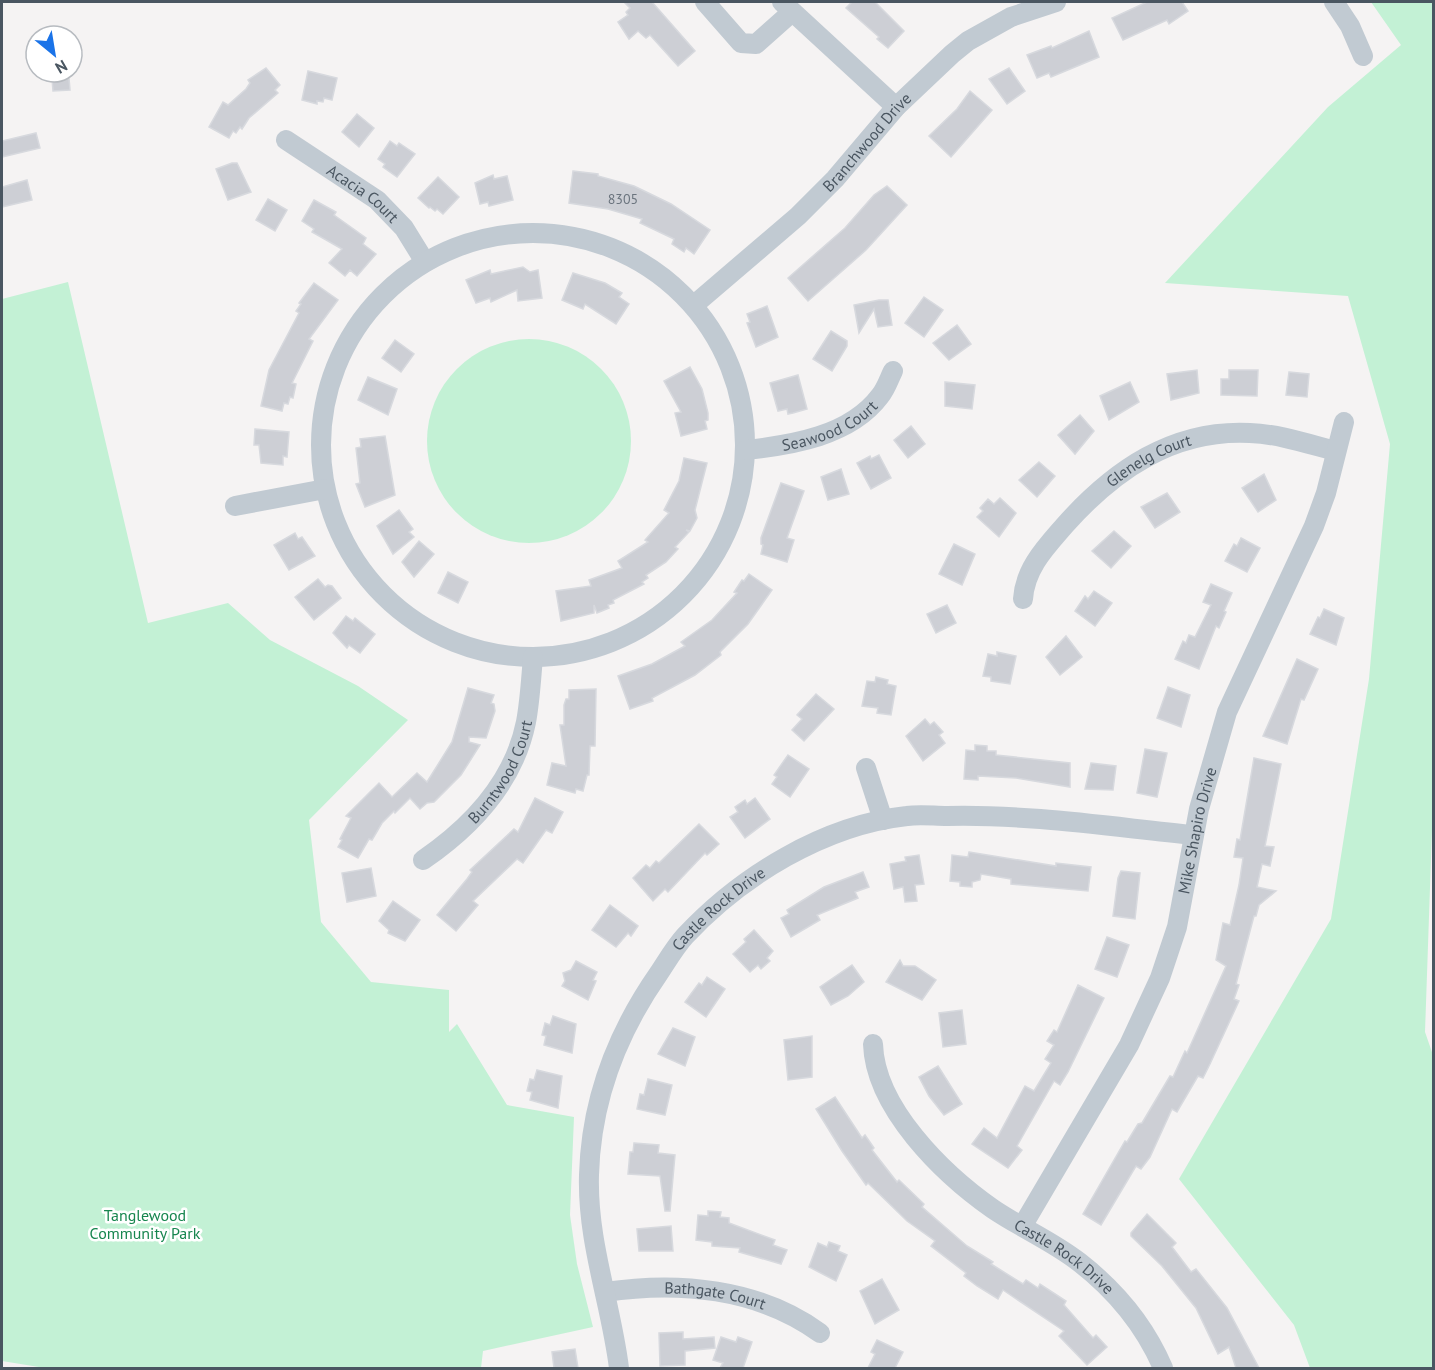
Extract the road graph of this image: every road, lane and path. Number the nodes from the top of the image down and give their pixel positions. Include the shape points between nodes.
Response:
1 (705, 2) edge
2 (1056, 2) edge
3 (1334, 2) edge
4 (787, 7) edge
5 (1008, 9) edge
6 (1363, 56) dead end
7 (896, 107) junction
8 (286, 140) dead end
9 (425, 262) junction
10 (694, 305) junction
11 (893, 371) dead end
12 (1344, 422) dead end
13 (746, 450) junction
14 (1335, 451) junction
15 (325, 489) junction
16 (235, 506) dead end
17 (1023, 599) dead end
18 (533, 657) junction
19 (866, 768) dead end
20 (883, 820) junction
21 (1193, 835) junction
22 (423, 860) dead end
23 (873, 1044) dead end
24 (1023, 1225) junction
25 (605, 1292) junction
26 (819, 1333) dead end
27 (620, 1368) edge
28 (1163, 1368) edge

1 - 4 street via 741,44 756,44
2 - 5 street, Branchwood Drive
3 - 6 street
4 - 7 street
5 - 7 street, Branchwood Drive
7 - 10 street, Branchwood Drive via 798,216
8 - 9 street, Acacia Court via 376,200 404,228
9 - 10 street via 485,238 525,232 569,235 619,250 646,264
9 - 15 street via 386,292 365,315 336,365 321,430
10 - 13 street via 717,337 734,373 744,415
11 - 13 street, Seawood Court via 881,396 849,423 808,440
12 - 14 street, Mike Shapiro Drive
13 - 18 street via 740,494 720,546 697,580 675,603 651,622 608,644 568,654
14 - 17 street, Glenelg Court via 1285,438 1232,433 1186,440 1150,453 1102,487 1042,551 1028,576
14 - 21 street, Mike Shapiro Drive via 1314,526 1227,712
15 - 16 street
15 - 18 street via 345,546 364,575 407,617 463,646 494,654
18 - 22 street, Burntwood Court via 526,724 508,772 483,809
19 - 20 street
20 - 21 street, Castle Rock Drive via 908,815 980,815
20 - 25 street, Castle Rock Drive via 809,845 719,903 683,938 641,999 626,1026 603,1088 590,1153 592,1235
21 - 24 street, Mike Shapiro Drive via 1177,927 1155,988 1129,1045
23 - 24 street, Castle Rock Drive via 883,1089 908,1126 962,1185
24 - 28 street, Castle Rock Drive via 1080,1263 1121,1301
25 - 26 street, Bathgate Court via 649,1286 712,1290 776,1309
25 - 27 street, Castle Rock Drive

